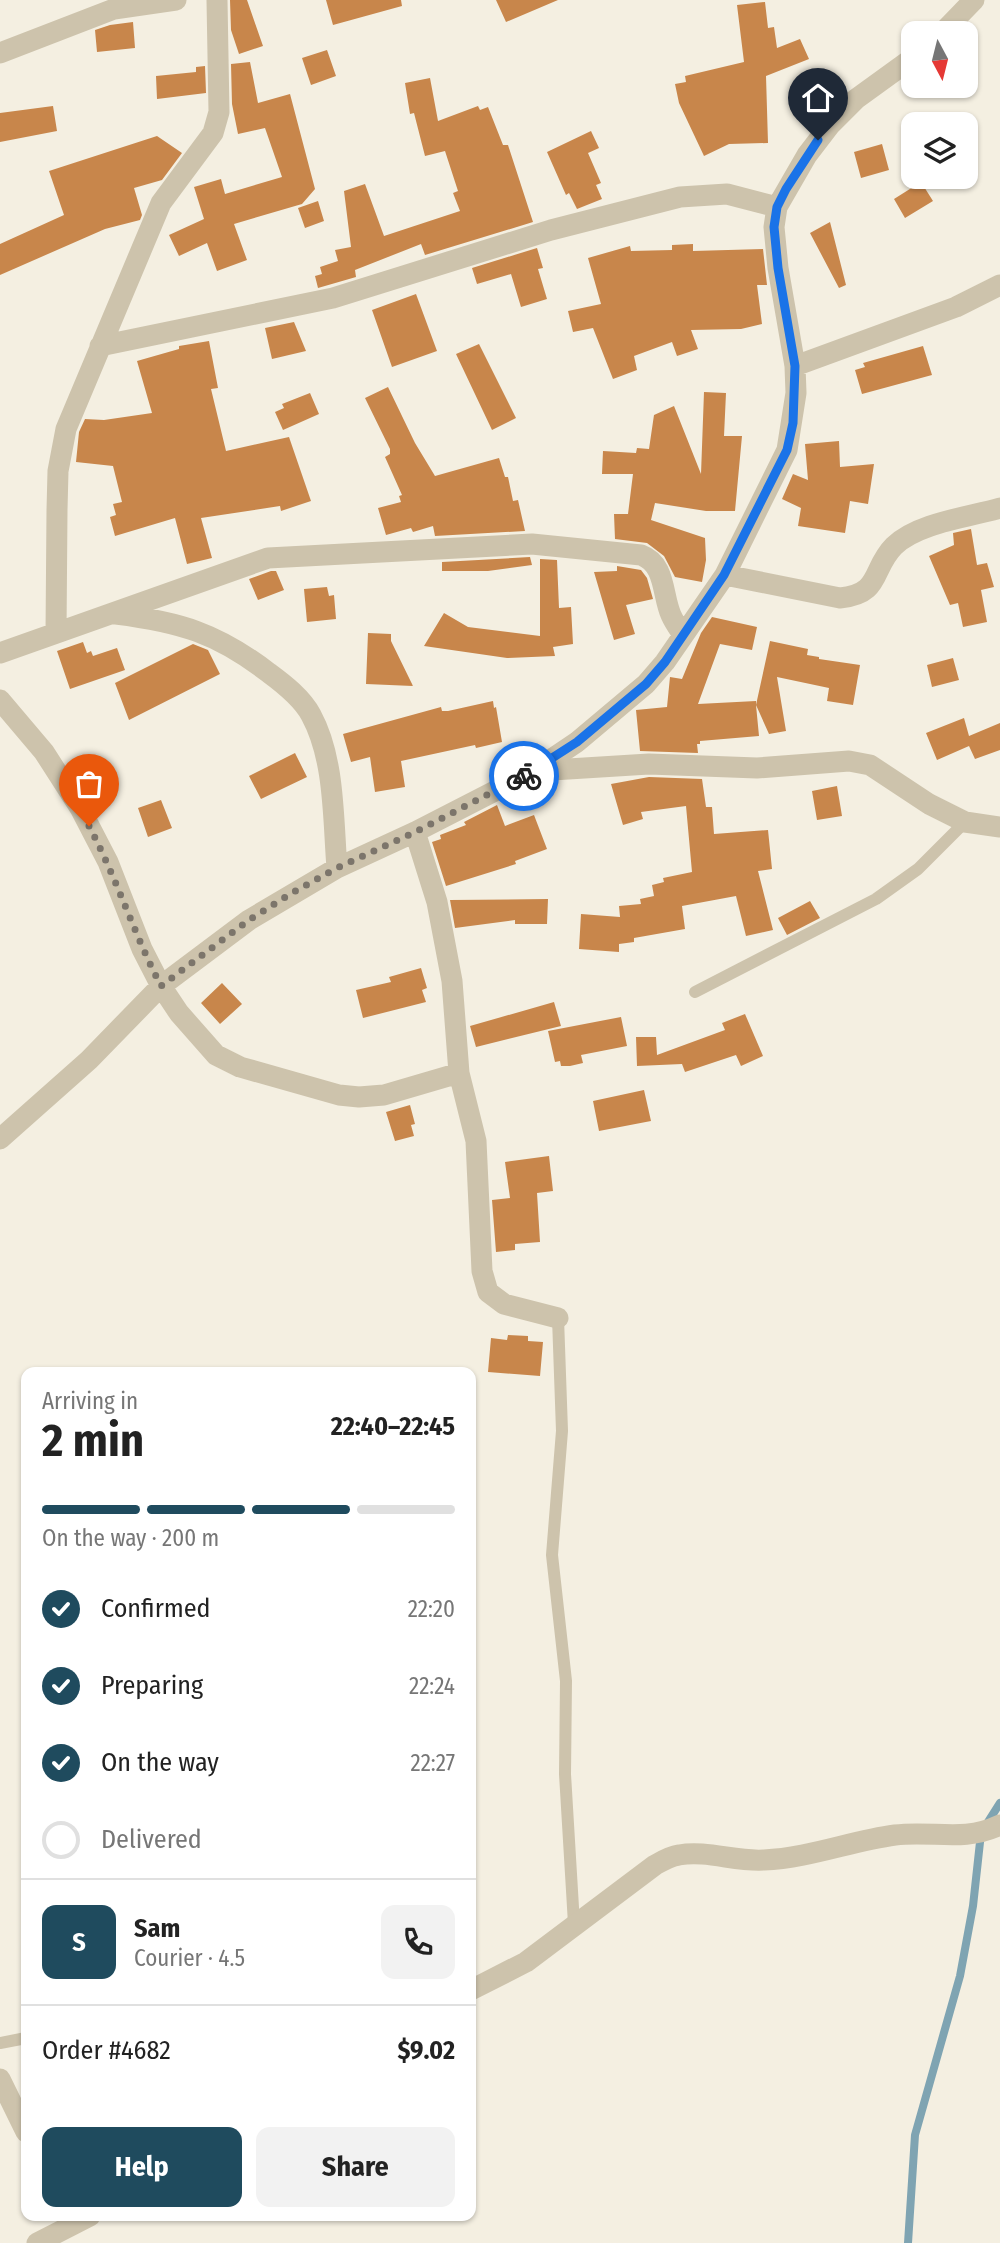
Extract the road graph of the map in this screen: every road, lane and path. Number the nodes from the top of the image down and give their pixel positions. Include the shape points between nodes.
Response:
1 (176, 0) edge
2 (217, 0) edge
3 (974, 0) edge
4 (954, 21) edge
5 (0, 53) edge
6 (901, 66) edge
7 (777, 207) junction
8 (1000, 285) edge
9 (100, 346) junction
10 (795, 366) junction
11 (1000, 508) edge
12 (724, 575) junction
13 (112, 614) junction
14 (56, 633) junction
15 (684, 635) junction
16 (0, 653) edge
17 (0, 700) edge
18 (534, 771) junction
19 (983, 825) edge
20 (415, 832) junction
21 (1000, 847) edge
22 (337, 868) junction
23 (161, 986) junction
24 (695, 992) dead end
25 (459, 1073) junction
26 (0, 1139) edge
27 (558, 1318) joint
28 (1000, 1825) edge
29 (574, 1924) junction
30 (476, 1987) edge
31 (21, 2039) edge
32 (0, 2043) edge
33 (0, 2079) edge
34 (21, 2122) edge
35 (74, 2221) edge
36 (37, 2243) edge

1 - 5 street via 114,9
2 - 9 street via 219,112 213,133 162,204
3 - 4 street
6 - 7 street via 856,99 830,125
7 - 9 street via 727,194 680,197 551,230 333,298
7 - 10 street via 778,268
8 - 10 street via 957,307
9 - 14 street via 66,429 58,471
10 - 12 street via 795,403 787,450
11 - 12 street via 910,534 891,549 869,588 853,597
12 - 15 street
13 - 14 street
13 - 15 street via 268,558 532,544 650,558 672,617
13 - 22 street via 164,620 210,635 249,657 286,686 310,713 322,743 331,791
14 - 16 street
15 - 18 street via 646,684
17 - 23 street via 44,752 80,808
18 - 19 street via 649,764 757,768 849,761 870,765 929,804
18 - 20 street
19 - 21 street
19 - 24 lane via 876,899
20 - 22 street
20 - 25 street via 437,902 453,981
22 - 23 street via 249,920
23 - 25 street via 216,1055 240,1067 359,1097 384,1095
23 - 26 street via 89,1060
25 - 27 street via 476,1141 481,1271 488,1292 504,1304
27 - 29 lane via 562,1432 552,1555 566,1681 565,1774
28 - 29 street via 962,1836 897,1835 762,1860 677,1855 655,1865
29 - 30 street via 526,1962
31 - 32 lane
33 - 34 street
35 - 36 street

